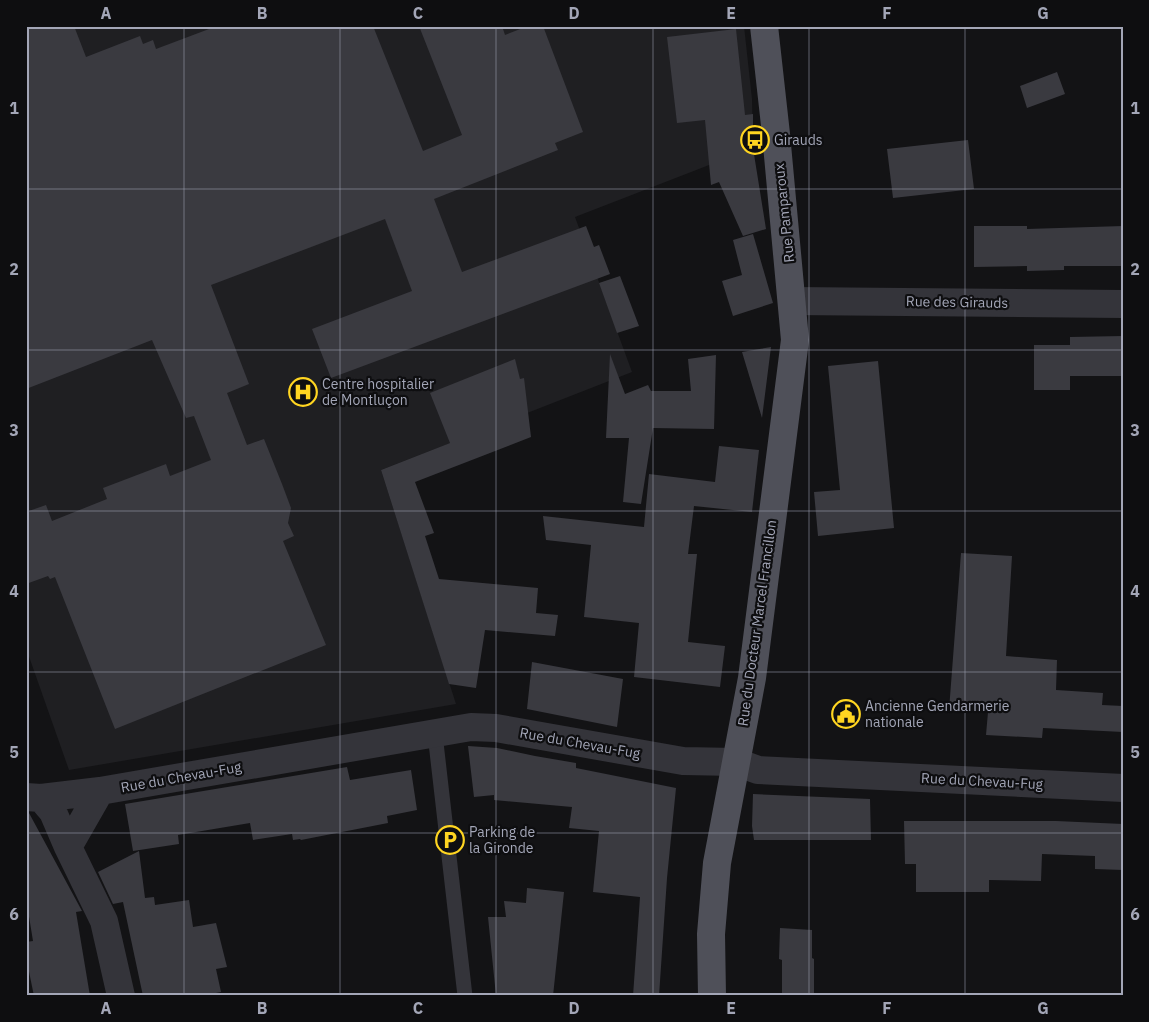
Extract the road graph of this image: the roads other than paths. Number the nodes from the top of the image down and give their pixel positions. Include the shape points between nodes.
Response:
1 (764, 26) edge
2 (792, 301) junction
3 (1123, 304) edge
4 (795, 340) joint
5 (435, 734) junction
6 (736, 762) junction
7 (1123, 788) edge
8 (100, 791) junction
9 (34, 797) edge
10 (68, 847) junction
11 (121, 996) edge
12 (465, 996) edge
13 (712, 996) edge

1 - 2 main road, Rue Pamparoux
2 - 3 street, Rue des Girauds
2 - 4 main road, Rue Pamparoux
4 - 6 main road, Rue du Docteur Marcel Francillon via 752,678
5 - 6 street, Rue du Chevau-Fug via 496,728 683,761
5 - 8 street, Rue du Chevau-Fug
5 - 12 lane
6 - 7 street, Rue du Chevau-Fug via 758,770
6 - 13 main road, Rue du Docteur Marcel Francillon via 718,863 711,934
8 - 9 street, Rue du Chevau-Fug
8 - 10 street
9 - 10 street via 53,812
10 - 11 street via 104,921

